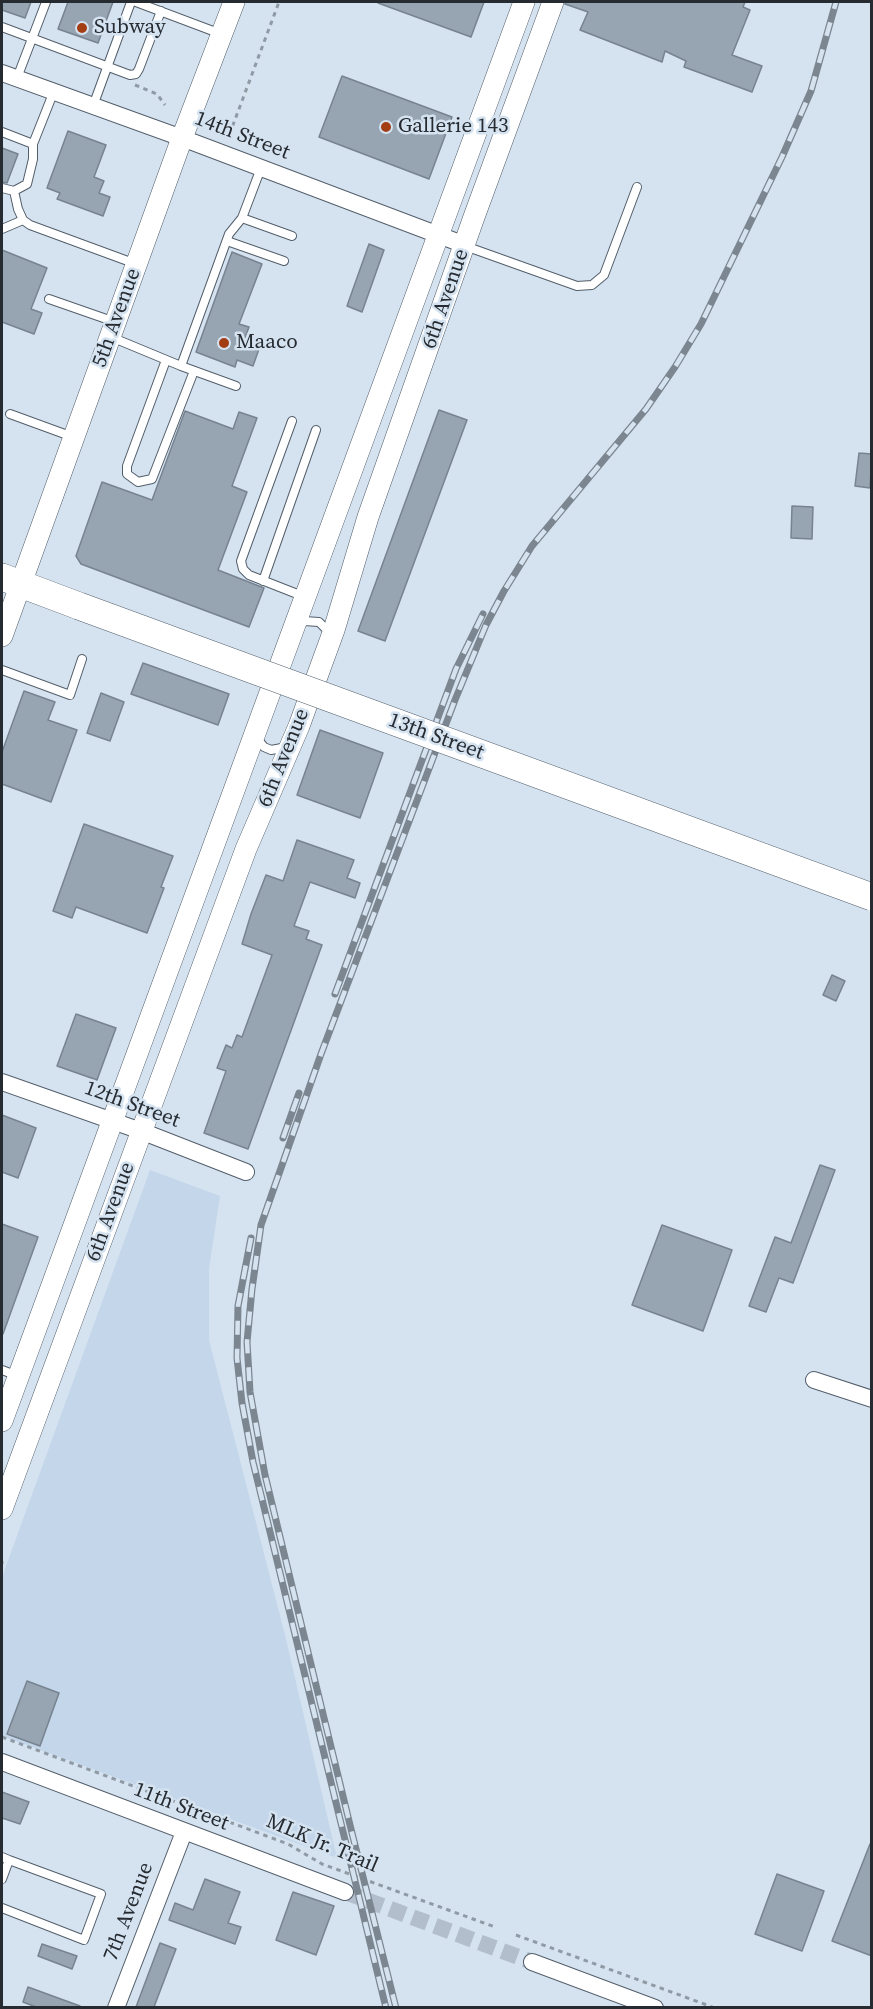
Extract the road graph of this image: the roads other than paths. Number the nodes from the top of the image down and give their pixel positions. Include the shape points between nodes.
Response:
1 (46, 2) edge
2 (131, 2) edge
3 (136, 2) edge
4 (234, 2) edge
5 (524, 2) edge
6 (553, 2) edge
7 (161, 11) junction
8 (2, 27) edge
9 (221, 34) junction
10 (32, 38) junction
11 (107, 67) junction
12 (9, 75) edge
13 (54, 91) junction
14 (93, 106) junction
15 (2, 132) edge
16 (182, 138) junction
17 (33, 144) junction
18 (261, 168) junction
19 (637, 187) dead end
20 (2, 188) edge
21 (14, 191) junction
22 (242, 218) junction
23 (23, 220) junction
24 (2, 229) edge
25 (292, 236) dead end
26 (440, 236) junction
27 (226, 241) junction
28 (465, 245) junction
29 (284, 261) dead end
30 (136, 264) junction
31 (49, 299) dead end
32 (113, 330) junction
33 (166, 360) junction
34 (181, 366) junction
35 (194, 371) junction
36 (236, 386) dead end
37 (10, 414) dead end
38 (292, 421) dead end
39 (316, 430) dead end
40 (74, 438) junction
41 (263, 580) junction
42 (11, 581) edge
43 (306, 597) junction
44 (295, 627) junction
45 (2, 636) edge
46 (331, 638) junction
47 (82, 659) dead end
48 (2, 670) edge
49 (257, 732) junction
50 (290, 746) junction
51 (872, 897) edge
52 (2, 1082) edge
53 (113, 1121) junction
54 (141, 1131) junction
55 (246, 1172) dead end
56 (10, 1373) edge
57 (814, 1380) dead end
58 (872, 1399) edge
59 (2, 1421) edge
60 (2, 1509) edge
61 (2, 1762) edge
62 (184, 1832) junction
63 (5, 1859) edge
64 (2, 1879) edge
65 (345, 1893) tunnel mouth
66 (2, 1908) edge
67 (532, 1962) tunnel mouth
68 (116, 2007) edge
69 (655, 2007) edge

1 - 10 lane
2 - 11 lane
3 - 7 lane
4 - 9 street, 5th Avenue
5 - 26 street, 6th Avenue
6 - 28 street, 6th Avenue
7 - 9 lane
7 - 11 lane via 136,74
8 - 10 lane
9 - 16 street, 5th Avenue
10 - 11 lane
10 - 12 lane
11 - 14 lane
12 - 13 street, 14th Street
13 - 14 street, 14th Street
13 - 17 lane
14 - 16 street, 14th Street
15 - 17 lane
16 - 18 street, 14th Street
16 - 30 street, 5th Avenue
17 - 21 lane via 27,184
18 - 22 lane
18 - 26 street, 14th Street
19 - 28 lane via 604,275 592,285 577,286
20 - 21 lane
21 - 23 lane
22 - 25 lane
22 - 27 lane
23 - 24 lane
23 - 30 lane via 42,231
26 - 28 street, 14th Street
26 - 43 street, 6th Avenue
27 - 29 lane
27 - 34 lane
28 - 46 street, 6th Avenue via 354,558
30 - 32 street, 5th Avenue
31 - 32 lane
32 - 33 lane
32 - 40 street, 5th Avenue
33 - 34 lane
33 - 35 lane via 127,466 128,474 138,483 152,479
34 - 35 lane
35 - 36 lane
37 - 40 lane
38 - 41 lane via 241,561 249,575
39 - 41 lane
40 - 42 street, 5th Avenue
41 - 43 lane
42 - 45 street, 5th Avenue
42 - 51 main road, 13th Street, bridge
43 - 44 street, 6th Avenue
44 - 46 lane via 304,621 319,622
44 - 49 street, 6th Avenue
46 - 50 street, 6th Avenue
47 - 48 lane via 70,695
49 - 50 lane via 264,747
49 - 53 street, 6th Avenue
50 - 54 street, 6th Avenue via 246,849
52 - 53 street, 12th Street
53 - 54 street, 12th Street
53 - 56 street, 6th Avenue
54 - 55 street, 12th Street
54 - 60 street, 6th Avenue
56 - 59 street, 6th Avenue
57 - 58 street
61 - 62 street, 11th Street
62 - 65 street, 11th Street
62 - 68 street, 7th Avenue
63 - 64 lane
63 - 66 lane via 101,1894 84,1940
67 - 69 street

